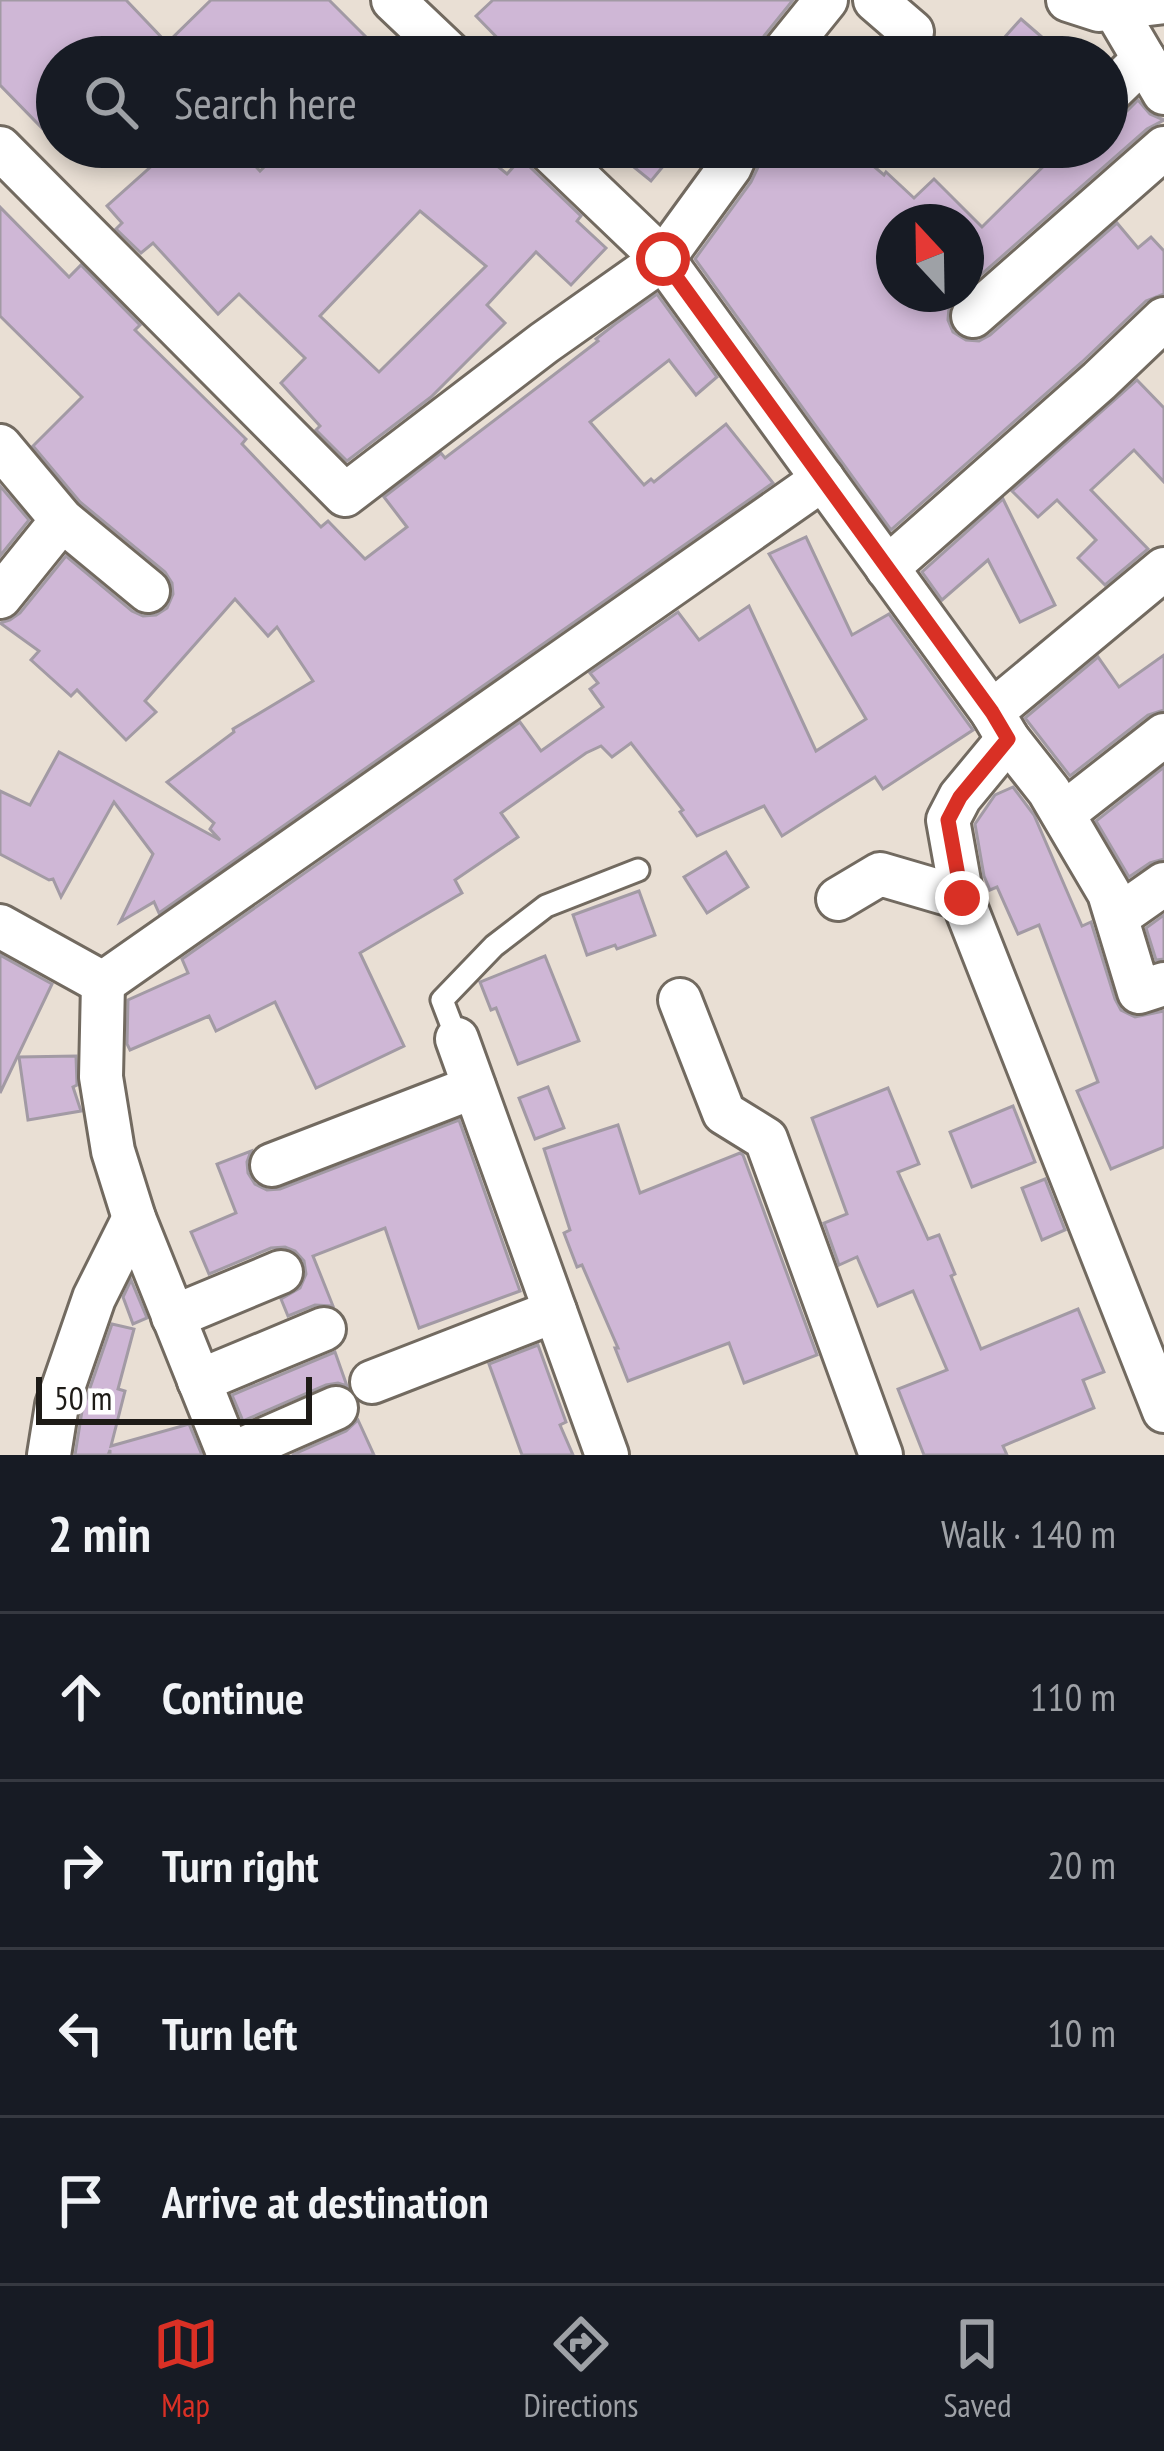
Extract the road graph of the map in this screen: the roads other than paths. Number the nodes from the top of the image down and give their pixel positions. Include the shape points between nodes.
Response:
1 (394, 0) edge
2 (826, 0) edge
3 (874, 0) edge
4 (1067, 0) edge
5 (1164, 2) edge
6 (1114, 8) junction
7 (431, 36) edge
8 (797, 36) edge
9 (909, 36) edge
10 (1154, 76) edge
11 (0, 148) edge
12 (1164, 148) edge
13 (568, 168) edge
14 (729, 168) edge
15 (663, 259) junction
16 (973, 316) dead end
17 (1164, 319) edge
18 (0, 446) edge
19 (823, 479) junction
20 (62, 520) junction
21 (887, 568) junction
22 (1164, 568) edge
23 (148, 591) dead end
24 (0, 597) edge
25 (1000, 726) junction
26 (1164, 735) edge
27 (1063, 814) junction
28 (638, 870) dead end
29 (1164, 884) edge
30 (962, 898) junction
31 (838, 899) dead end
32 (1117, 917) junction
33 (0, 926) edge
34 (103, 983) junction
35 (1164, 984) edge
36 (680, 1000) dead end
37 (457, 1040) joint
38 (474, 1087) junction
39 (272, 1165) dead end
40 (134, 1218) junction
41 (281, 1272) dead end
42 (555, 1311) junction
43 (173, 1317) junction
44 (324, 1329) dead end
45 (199, 1381) junction
46 (372, 1382) dead end
47 (336, 1408) dead end
48 (1164, 1411) edge
49 (49, 1455) edge
50 (229, 1455) edge
51 (607, 1455) edge
52 (881, 1455) edge

1 - 7 street
2 - 8 street
3 - 9 street
4 - 6 street
5 - 6 street
6 - 10 street
11 - 15 street via 345,494
12 - 16 street
13 - 15 street
14 - 15 street
15 - 19 street
17 - 21 street
18 - 20 street
19 - 21 street
19 - 34 street
20 - 23 street
20 - 24 street
21 - 25 street
22 - 25 street
25 - 27 street
25 - 30 street via 948,820
26 - 27 street
27 - 32 street
28 - 37 lane via 546,906 494,946 442,1000
29 - 32 street
30 - 31 street via 880,874
30 - 48 street
32 - 35 street via 1139,992
33 - 34 street
34 - 40 street via 101,1077
36 - 52 street via 724,1113 766,1139
37 - 38 street
38 - 39 street
38 - 42 street
40 - 43 street
40 - 49 street via 94,1298
41 - 43 street
42 - 46 street
42 - 51 street
43 - 45 street
44 - 45 street
45 - 50 street
47 - 50 street

